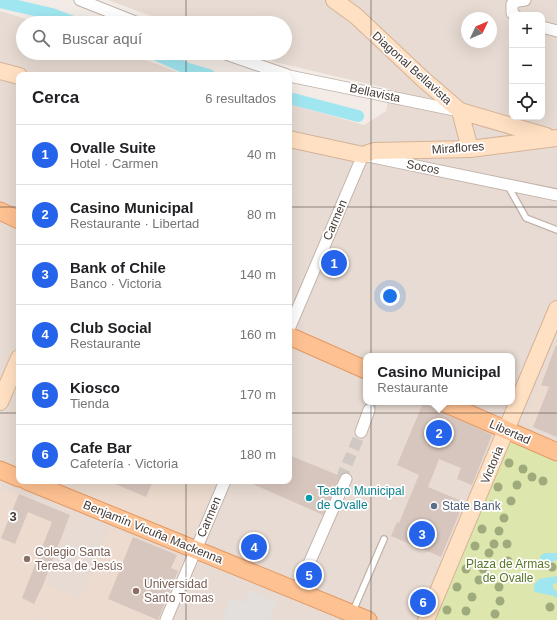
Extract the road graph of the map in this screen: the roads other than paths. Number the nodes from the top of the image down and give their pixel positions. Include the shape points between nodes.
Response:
1 (80, 0) edge
2 (334, 0) edge
3 (525, 0) edge
4 (512, 12) edge
5 (120, 16) edge
6 (545, 28) edge
7 (557, 31) edge
8 (244, 60) edge
9 (0, 71) edge
10 (279, 72) edge
11 (16, 75) edge
12 (292, 76) edge
13 (460, 111) junction
14 (555, 138) edge
15 (292, 140) edge
16 (470, 149) junction
17 (363, 155) junction
18 (507, 184) junction
19 (557, 195) edge
20 (0, 211) edge
21 (16, 219) edge
22 (557, 230) edge
23 (557, 309) edge
24 (292, 322) edge
25 (292, 337) edge
26 (16, 365) edge
27 (363, 369) edge
28 (0, 402) edge
29 (449, 405) edge
30 (369, 410) tunnel mouth
31 (506, 430) junction
32 (361, 432) tunnel mouth
33 (557, 452) edge
34 (0, 470) edge
35 (16, 477) edge
36 (346, 479) tunnel mouth
37 (34, 484) edge
38 (224, 484) edge
39 (384, 539) dead end
40 (196, 550) junction
41 (297, 591) junction
42 (352, 614) junction
43 (166, 620) edge
44 (368, 620) edge
45 (426, 620) edge

1 - 5 street
2 - 13 street, Diagonal Bellavista via 356,16
3 - 4 street via 512,4
6 - 7 street
8 - 10 street, Bellavista
9 - 11 street
12 - 13 street, Bellavista
13 - 14 street, Miraflores
13 - 16 street, Diagonal Bellavista
14 - 16 street, Miraflores
15 - 17 street, Socos
16 - 17 street, Miraflores via 379,151
17 - 18 street, Socos
17 - 24 street, Carmen
18 - 19 street, Socos
18 - 22 lane via 526,218
20 - 21 main road
23 - 31 street, Victoria
25 - 27 main road
26 - 28 street
29 - 31 main road, Libertad
30 - 32 street
31 - 33 main road, Libertad
31 - 45 street, Victoria
34 - 35 main road
36 - 41 street
37 - 40 main road, Benjamín Vicuña Mackenna
38 - 40 street, Carmen
39 - 42 lane
40 - 41 main road, Benjamín Vicuña Mackenna
40 - 43 street, Carmen
41 - 42 main road, Benjamín Vicuña Mackenna
42 - 44 main road, Benjamín Vicuña Mackenna

